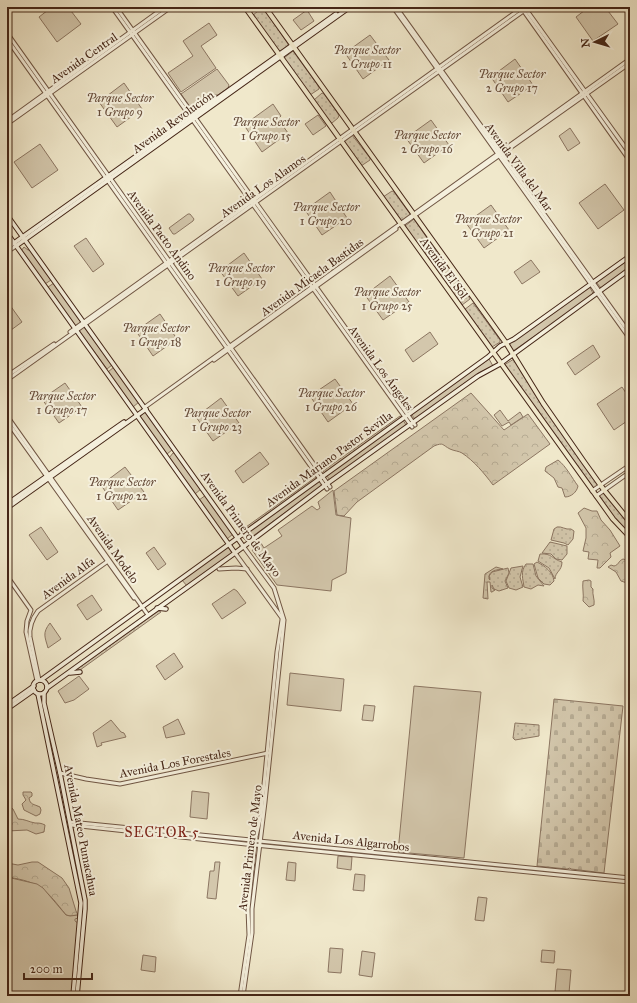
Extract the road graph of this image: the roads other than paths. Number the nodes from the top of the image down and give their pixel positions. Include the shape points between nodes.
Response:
1 (112, 7) edge
2 (116, 7) edge
3 (165, 7) edge
4 (171, 7) edge
5 (245, 7) edge
6 (265, 7) edge
7 (346, 7) edge
8 (350, 7) edge
9 (394, 7) edge
10 (524, 8) edge
11 (7, 33) edge
12 (132, 33) junction
13 (7, 39) edge
14 (293, 46) junction
15 (280, 55) junction
16 (630, 59) edge
17 (630, 63) edge
18 (439, 69) junction
19 (48, 93) junction
20 (584, 93) junction
21 (193, 118) junction
22 (7, 121) edge
23 (7, 124) edge
24 (353, 131) junction
25 (340, 140) junction
26 (500, 154) junction
27 (630, 154) edge
28 (630, 160) edge
29 (109, 179) junction
30 (253, 202) junction
31 (7, 215) edge
32 (414, 215) junction
33 (400, 225) junction
34 (7, 233) edge
35 (23, 239) junction
36 (15, 245) junction
37 (7, 249) edge
38 (7, 252) edge
39 (630, 256) edge
40 (169, 262) junction
41 (630, 269) edge
42 (592, 283) junction
43 (314, 286) junction
44 (599, 293) junction
45 (84, 323) junction
46 (75, 330) junction
47 (630, 334) edge
48 (630, 338) edge
49 (506, 343) junction
50 (229, 347) junction
51 (492, 352) junction
52 (513, 354) junction
53 (500, 364) junction
54 (7, 376) edge
55 (7, 380) edge
56 (145, 408) junction
57 (136, 414) junction
58 (7, 416) edge
59 (406, 416) junction
60 (7, 421) edge
61 (412, 425) junction
62 (630, 465) edge
63 (630, 472) edge
64 (48, 477) junction
65 (321, 477) junction
66 (328, 486) junction
67 (601, 486) junction
68 (604, 490) junction
69 (592, 492) junction
70 (596, 496) junction
71 (7, 504) edge
72 (7, 508) edge
73 (630, 522) edge
74 (630, 537) edge
75 (238, 538) junction
76 (229, 544) junction
77 (243, 546) junction
78 (235, 552) junction
79 (108, 561) junction
80 (219, 569) dead end
81 (247, 569) junction
82 (7, 576) edge
83 (142, 607) junction
84 (157, 608) junction
85 (166, 610) dead end
86 (147, 615) junction
87 (80, 672) dead end
88 (68, 673) junction
89 (39, 681) junction
90 (34, 688) junction
91 (47, 688) junction
92 (44, 693) junction
93 (38, 694) junction
94 (7, 705) edge
95 (7, 709) edge
96 (269, 753) junction
97 (60, 773) junction
98 (70, 824) junction
99 (260, 841) junction
100 (255, 843) junction
101 (260, 845) junction
102 (327, 848) junction
103 (327, 852) junction
104 (467, 864) junction
105 (630, 878) edge
106 (630, 882) edge
107 (73, 996) edge
108 (77, 996) edge
109 (242, 996) edge

1 - 12 street, Avenida Los Ángeles
2 - 12 street, Avenida Los Ángeles
3 - 12 street, Avenida Central
4 - 12 street, Avenida Central
5 - 15 main road, Avenida El Sol
6 - 14 main road, Avenida El Sol
7 - 14 main road, Avenida Revolución
8 - 14 main road, Avenida Revolución
9 - 18 street, Avenida Villa del Mar
10 - 18 street, Avenida Los Alamos
10 - 20 street
11 - 19 street, Avenida Pacto Andino
12 - 19 street, Avenida Central
12 - 21 street, Avenida Los Ángeles
13 - 19 street, Avenida Pacto Andino
14 - 15 main road, Avenida Revolución
14 - 24 main road, Avenida El Sol
15 - 21 main road, Avenida Revolución
15 - 25 main road, Avenida El Sol
16 - 20 street, Avenida Micaela Bastidas
17 - 20 street, Avenida Micaela Bastidas
18 - 24 street, Avenida Los Alamos
18 - 26 street, Avenida Villa del Mar
19 - 22 street, Avenida Central
19 - 23 street, Avenida Central
19 - 29 street, Avenida Pacto Andino
20 - 26 street, Avenida Micaela Bastidas
20 - 27 street
20 - 28 street
21 - 29 main road, Avenida Revolución
21 - 30 street, Avenida Los Ángeles
24 - 25 street, Avenida Los Alamos
24 - 32 main road, Avenida El Sol
25 - 30 street, Avenida Los Alamos
25 - 33 main road, Avenida El Sol
26 - 32 street, Avenida Micaela Bastidas
26 - 42 street, Avenida Villa del Mar
29 - 35 main road, Avenida Revolución
29 - 40 street, Avenida Pacto Andino
30 - 40 street, Avenida Los Alamos
30 - 43 street, Avenida Los Ángeles
31 - 35 main road, Avenida Primero de Mayo
32 - 33 street, Avenida Micaela Bastidas
32 - 49 main road, Avenida El Sol
33 - 43 street, Avenida Micaela Bastidas
33 - 51 main road, Avenida El Sol
34 - 36 main road, Avenida Primero de Mayo
35 - 36 main road, Avenida Revolución
35 - 45 main road, Avenida Primero de Mayo
36 - 37 street, Avenida Revolución
36 - 38 street, Avenida Revolución
36 - 46 main road, Avenida Primero de Mayo
39 - 42 main road, Avenida Mariano Pastor Sevilla
40 - 45 street, Avenida Los Alamos
40 - 50 street, Avenida Pacto Andino
41 - 44 main road, Avenida Mariano Pastor Sevilla
42 - 44 street, Avenida Villa del Mar
42 - 49 main road, Avenida Mariano Pastor Sevilla
43 - 50 street, Avenida Micaela Bastidas
43 - 59 street, Avenida Los Ángeles
44 - 47 street, Avenida Villa del Mar
44 - 48 street, Avenida Villa del Mar
44 - 52 main road, Avenida Mariano Pastor Sevilla
45 - 46 street, Avenida Los Alamos
45 - 56 main road, Avenida Primero de Mayo
46 - 54 street, Avenida Los Alamos
46 - 55 street, Avenida Los Alamos
46 - 57 main road, Avenida Primero de Mayo
49 - 51 main road, Avenida Mariano Pastor Sevilla
49 - 52 main road, Avenida El Sol
50 - 56 street, Avenida Micaela Bastidas
50 - 65 street, Avenida Pacto Andino
51 - 53 main road, Avenida El Sol
51 - 59 main road, Avenida Mariano Pastor Sevilla
52 - 53 main road, Avenida Mariano Pastor Sevilla
52 - 67 main road, Avenida El Sol via 543,403
53 - 61 main road, Avenida Mariano Pastor Sevilla via 483,373
53 - 69 main road, Avenida El Sol
56 - 57 main road, Avenida Micaela Bastidas
56 - 75 main road, Avenida Primero de Mayo
57 - 64 main road, Avenida Micaela Bastidas
57 - 76 main road, Avenida Primero de Mayo
58 - 64 street, Avenida Modelo
59 - 61 street, Avenida Los Ángeles
59 - 65 main road, Avenida Mariano Pastor Sevilla
60 - 64 street, Avenida Modelo
61 - 66 main road, Avenida Mariano Pastor Sevilla
62 - 67 street
63 - 68 street
64 - 71 main road, Avenida Micaela Bastidas
64 - 72 main road, Avenida Micaela Bastidas
64 - 79 street, Avenida Modelo
65 - 66 street, Avenida Pacto Andino
65 - 75 main road, Avenida Mariano Pastor Sevilla
66 - 77 main road, Avenida Mariano Pastor Sevilla
67 - 68 main road, Avenida El Sol
67 - 69 street
68 - 70 street
68 - 73 main road, Avenida El Sol
69 - 70 main road, Avenida El Sol
70 - 74 main road, Avenida El Sol
75 - 76 main road, Avenida Mariano Pastor Sevilla
75 - 77 main road, Avenida Primero de Mayo
76 - 78 main road, Avenida Primero de Mayo
76 - 83 main road, Avenida Mariano Pastor Sevilla
77 - 78 main road, Avenida Mariano Pastor Sevilla
77 - 96 street, Avenida Primero de Mayo via 274,588 284,620
78 - 81 street, Avenida Primero de Mayo
78 - 84 main road, Avenida Mariano Pastor Sevilla
79 - 83 street, Avenida Modelo
79 - 89 street, Avenida Alfa via 38,611 32,621 30,633
80 - 81 street
81 - 96 street, Avenida Primero de Mayo via 282,618
82 - 89 street via 31,610 26,632
83 - 86 street, Avenida Modelo
83 - 89 main road, Avenida Mariano Pastor Sevilla
84 - 85 main road
84 - 86 main road, Avenida Mariano Pastor Sevilla
86 - 88 main road, Avenida Mariano Pastor Sevilla
87 - 88 main road
88 - 91 main road, Avenida Mariano Pastor Sevilla
89 - 90 main road
89 - 91 main road via 45,682
90 - 93 main road
90 - 94 main road
90 - 95 main road
91 - 92 main road
92 - 93 main road
92 - 97 main road, Avenida Mateo Pumacahua
93 - 107 main road, Avenida Mateo Pumacahua via 81,903
96 - 97 street, Avenida Los Forestales via 120,784
96 - 99 street, Avenida Primero de Mayo
96 - 100 street, Avenida Primero de Mayo
97 - 98 main road, Avenida Mateo Pumacahua
98 - 100 street, Avenida Los Algarrobos
98 - 108 main road, Avenida Mateo Pumacahua via 85,904
99 - 100 street, Avenida Los Algarrobos
99 - 101 street, Avenida Primero de Mayo
99 - 102 street, Avenida Los Algarrobos
100 - 101 street, Avenida Los Algarrobos
100 - 109 street, Avenida Primero de Mayo
101 - 103 street, Avenida Los Algarrobos
101 - 109 street, Avenida Primero de Mayo via 252,909 252,933
102 - 103 street
102 - 104 street, Avenida Los Algarrobos
103 - 104 street, Avenida Los Algarrobos
104 - 105 street, Avenida Los Algarrobos
104 - 106 street, Avenida Los Algarrobos

